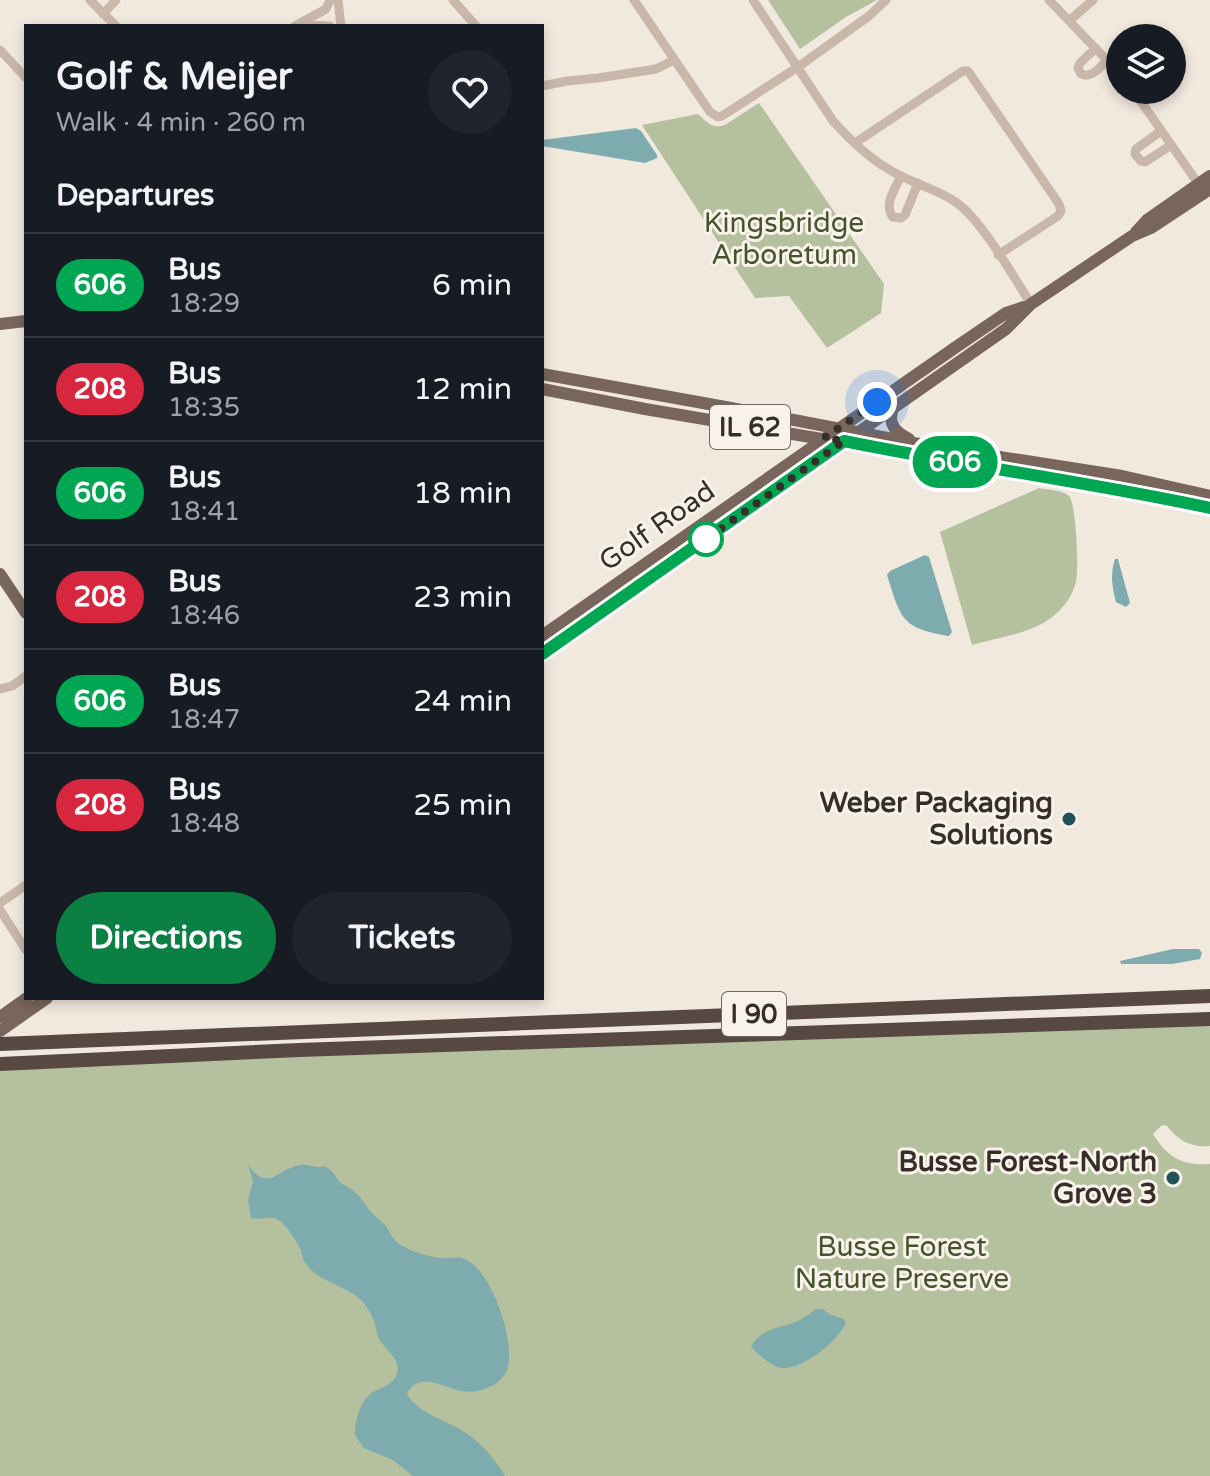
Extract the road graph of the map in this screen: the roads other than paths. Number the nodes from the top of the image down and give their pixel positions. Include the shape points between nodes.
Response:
1 (90, 0) edge
2 (116, 0) edge
3 (330, 0) edge
4 (338, 0) edge
5 (453, 0) edge
6 (634, 0) edge
7 (753, 0) edge
8 (886, 0) edge
9 (1049, 0) edge
10 (1093, 0) edge
11 (103, 14) junction
12 (1070, 20) junction
13 (114, 24) edge
14 (298, 24) edge
15 (341, 24) edge
16 (474, 24) edge
17 (1096, 48) junction
18 (0, 50) edge
19 (1106, 59) edge
20 (674, 60) junction
21 (1106, 61) edge
22 (798, 67) junction
23 (24, 76) edge
24 (544, 86) edge
25 (1143, 104) edge
26 (1161, 131) junction
27 (855, 143) junction
28 (1171, 145) junction
29 (901, 176) junction
30 (1210, 176) edge
31 (918, 183) junction
32 (1204, 189) edge
33 (998, 255) junction
34 (1031, 304) junction
35 (24, 321) edge
36 (0, 324) edge
37 (544, 374) edge
38 (544, 389) edge
39 (893, 408) junction
40 (838, 428) junction
41 (858, 432) junction
42 (824, 438) junction
43 (844, 441) junction
44 (915, 443) junction
45 (1210, 496) edge
46 (1210, 508) edge
47 (0, 574) edge
48 (24, 610) edge
49 (544, 635) edge
50 (544, 653) edge
51 (24, 677) edge
52 (0, 689) edge
53 (24, 886) edge
54 (0, 903) edge
55 (0, 910) edge
56 (24, 947) edge
57 (1210, 996) edge
58 (24, 1000) edge
59 (44, 1000) edge
60 (0, 1017) edge
61 (1210, 1019) edge
62 (0, 1031) edge
63 (0, 1044) edge
64 (0, 1064) edge

1 - 11 street
2 - 11 street
3 - 14 street via 326,9
4 - 15 street
5 - 16 street
6 - 20 street
7 - 22 street
8 - 22 street
9 - 12 street
10 - 12 street
11 - 13 street
12 - 17 street
17 - 19 street
17 - 21 street via 1080,63 1081,74 1089,76
18 - 23 street
20 - 22 street via 715,116
20 - 24 street via 656,69
22 - 27 street via 833,121
25 - 26 street
26 - 28 street
26 - 28 street via 1136,149 1137,158 1145,162
27 - 29 street
27 - 33 street via 968,71 1061,211
28 - 32 street
29 - 31 street
29 - 31 street via 888,205 893,217 905,215
30 - 32 main road
31 - 33 street via 962,208
32 - 34 main road via 1147,220 1132,236
33 - 34 street
34 - 39 main road, Golf Road via 1006,329
34 - 40 main road, Golf Road via 1006,313
35 - 36 main road
37 - 40 main road, IL 62
38 - 42 main road, IL 62
39 - 41 main road, Golf Road
39 - 44 main road via 892,426
40 - 41 main road, IL 62
40 - 42 main road, Golf Road
41 - 43 main road, Golf Road
41 - 44 main road, IL 62
42 - 43 main road, IL 62
42 - 49 main road, Golf Road
43 - 46 main road, IL 62
43 - 50 main road, Golf Road
44 - 45 main road, IL 62 via 1122,476
47 - 48 main road
51 - 52 street
53 - 54 street
55 - 56 street
57 - 63 highway, I 90
58 - 60 main road
59 - 62 main road
61 - 64 highway, I 90

